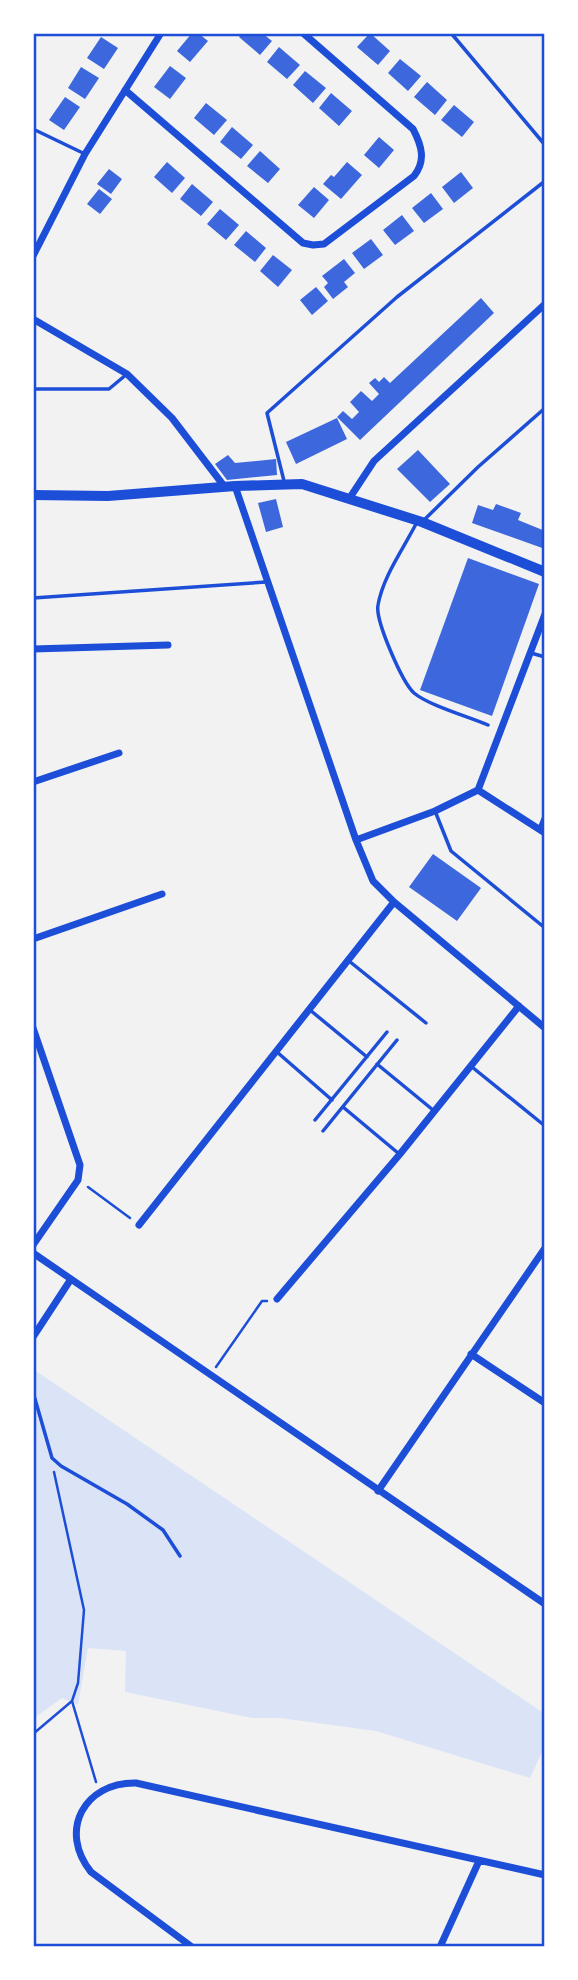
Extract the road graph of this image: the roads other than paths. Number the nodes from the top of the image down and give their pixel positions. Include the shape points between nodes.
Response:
1 (161, 33) edge
2 (303, 33) edge
3 (451, 33) edge
4 (125, 90) junction
5 (33, 129) edge
6 (545, 145) edge
7 (85, 154) junction
8 (545, 181) edge
9 (33, 256) edge
10 (545, 304) edge
11 (33, 319) edge
12 (127, 374) junction
13 (33, 389) edge
14 (545, 408) edge
15 (285, 485) junction
16 (230, 486) junction
17 (33, 495) edge
18 (349, 499) junction
19 (420, 521) junction
20 (545, 572) edge
21 (268, 582) junction
22 (33, 598) edge
23 (545, 614) edge
24 (168, 645) dead end
25 (33, 649) edge
26 (531, 653) junction
27 (545, 657) edge
28 (488, 725) dead end
29 (119, 753) dead end
30 (33, 782) edge
31 (478, 790) junction
32 (435, 811) junction
33 (545, 814) edge
34 (542, 831) edge
35 (356, 840) junction
36 (162, 894) dead end
37 (394, 902) junction
38 (545, 928) edge
39 (33, 939) edge
40 (349, 961) junction
41 (519, 1006) junction
42 (310, 1010) junction
43 (426, 1023) dead end
44 (33, 1027) edge
45 (545, 1028) edge
46 (387, 1032) dead end
47 (397, 1040) dead end
48 (277, 1052) junction
49 (367, 1057) junction
50 (377, 1064) junction
51 (471, 1067) junction
52 (332, 1100) junction
53 (343, 1107) junction
54 (435, 1112) junction
55 (315, 1120) dead end
56 (545, 1126) edge
57 (323, 1131) dead end
58 (400, 1154) junction
59 (139, 1225) road end
60 (33, 1245) edge
61 (545, 1248) edge
62 (33, 1253) edge
63 (71, 1279) junction
64 (277, 1300) road end
65 (33, 1336) edge
66 (471, 1354) junction
67 (33, 1392) edge
68 (545, 1403) edge
69 (378, 1491) junction
70 (180, 1556) dead end
71 (545, 1604) edge
72 (479, 1861) junction
73 (545, 1875) edge
74 (192, 1947) edge
75 (440, 1947) edge

1 - 4 street
2 - 4 street via 413,129 422,153 421,167 414,176 324,244 303,243
3 - 6 lane
4 - 7 street
5 - 7 lane
7 - 9 street
8 - 15 lane via 397,297 267,413
10 - 18 street via 374,461
11 - 12 street
12 - 13 lane via 109,389
12 - 16 street
14 - 19 lane
15 - 16 main road
15 - 18 main road via 302,484
16 - 17 main road
16 - 21 street
18 - 19 main road
19 - 20 main road
19 - 28 lane via 377,607 380,625 414,692
21 - 22 lane
21 - 35 street
23 - 26 street
24 - 25 street
26 - 27 lane
26 - 31 street
29 - 30 street
31 - 32 street
31 - 34 street
32 - 35 street
32 - 38 lane via 451,851
33 - 34 lane
35 - 37 street via 373,881
36 - 39 street
37 - 40 street
37 - 41 street
40 - 42 street
40 - 43 lane
41 - 45 street
41 - 51 street
42 - 48 street
42 - 49 lane
44 - 60 street via 80,1165 78,1180
46 - 49 lane
47 - 50 lane
48 - 52 lane
48 - 59 street
49 - 52 lane
50 - 53 lane
50 - 54 lane
51 - 54 street
51 - 56 lane
52 - 55 lane
53 - 57 lane
53 - 58 lane
54 - 58 street
58 - 64 street
61 - 66 street
62 - 63 street
63 - 65 street
63 - 69 street
66 - 68 street
66 - 69 street
67 - 70 lane via 52,1458 163,1530
69 - 71 street
72 - 73 street
72 - 74 street via 136,1783 99,1791 84,1807 76,1826 84,1864
72 - 75 street

